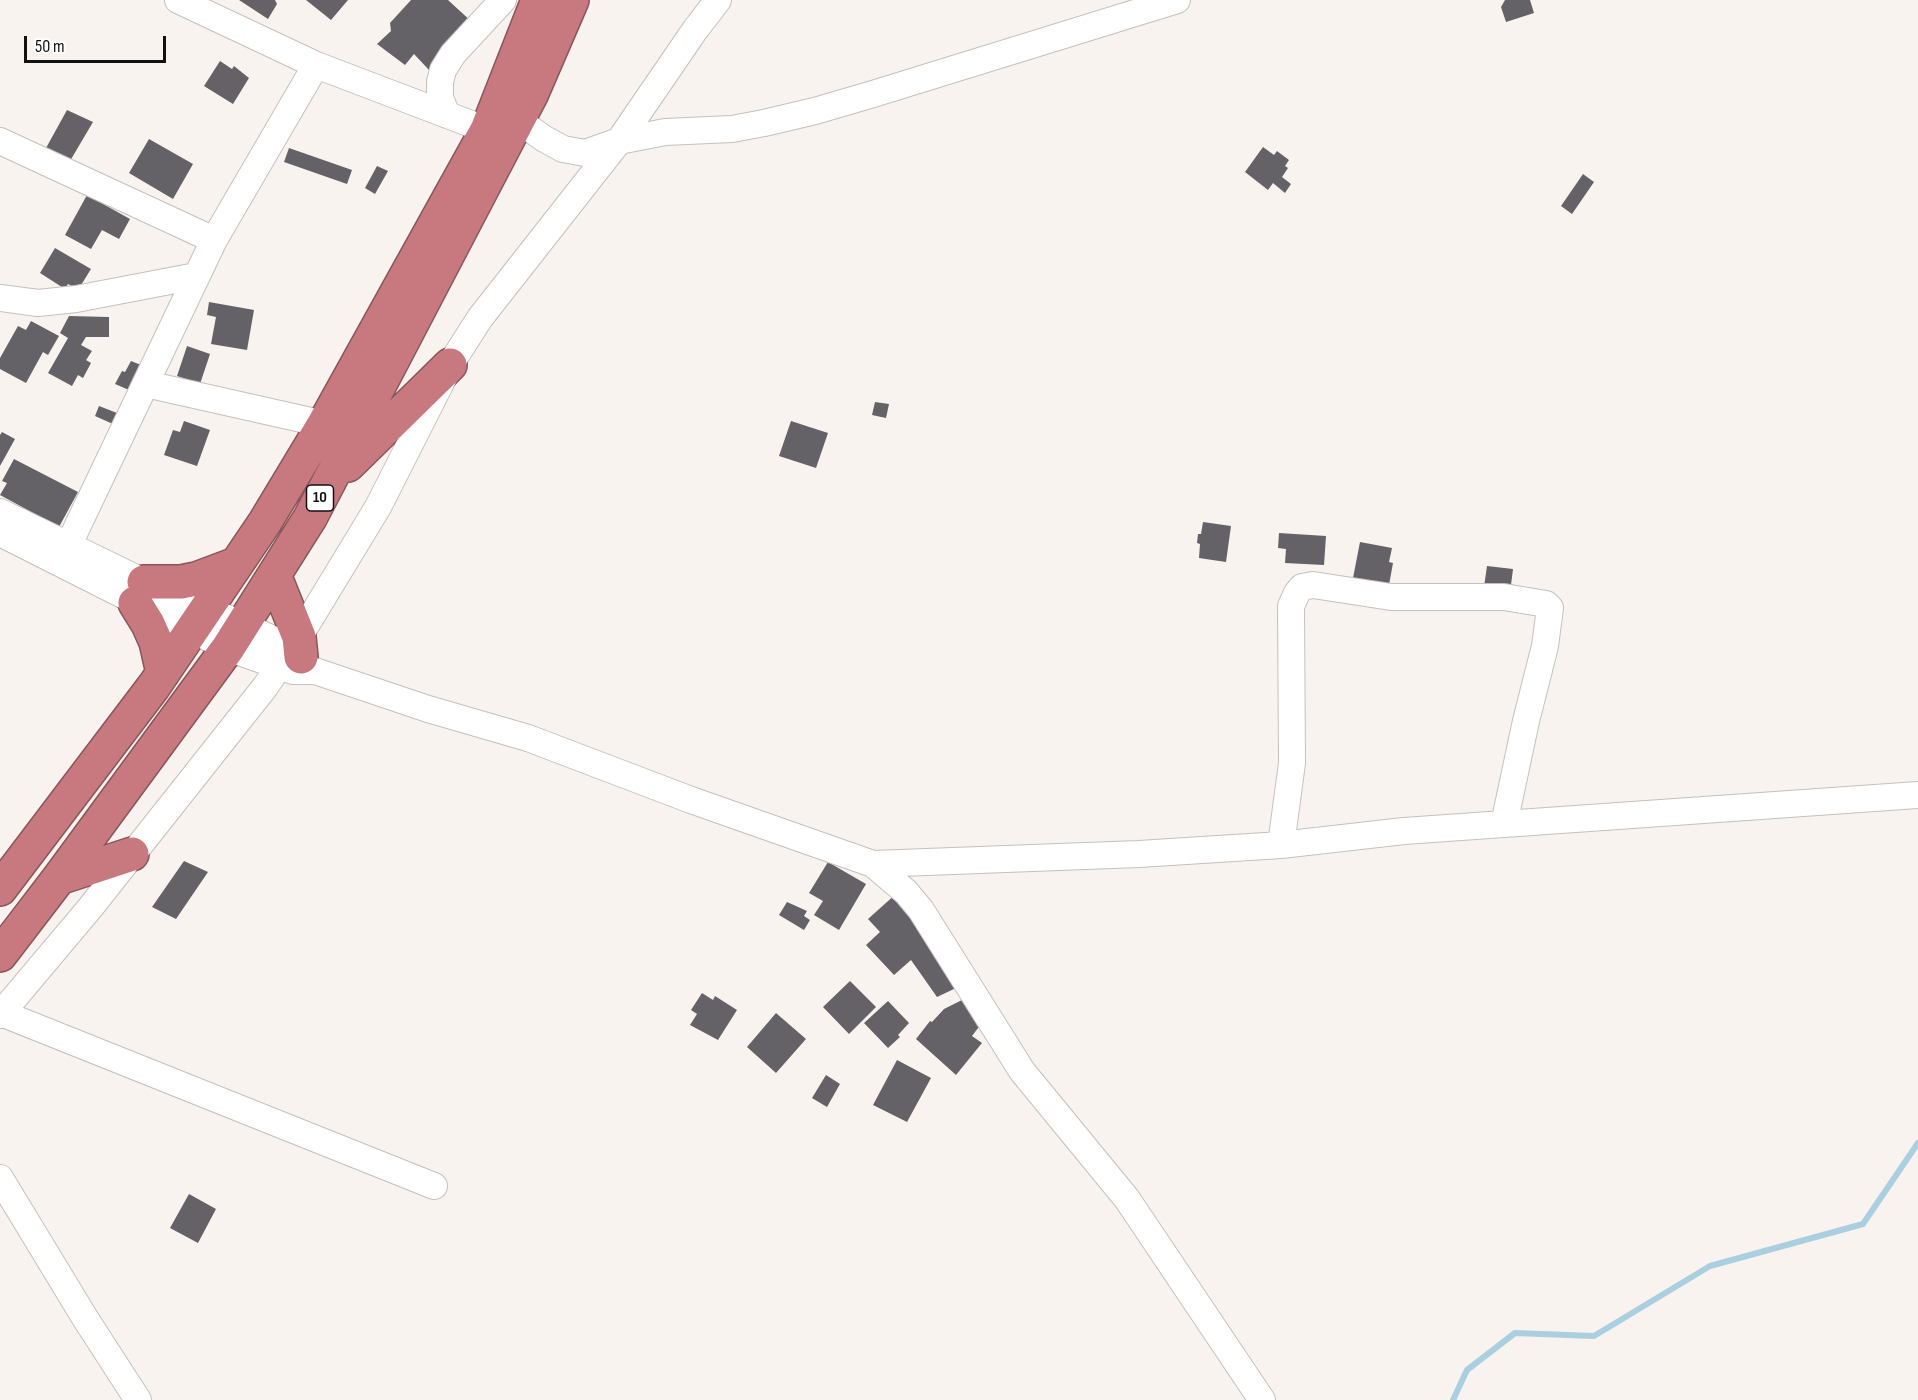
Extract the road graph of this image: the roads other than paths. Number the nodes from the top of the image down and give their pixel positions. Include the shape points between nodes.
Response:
1 (178, 0) edge
2 (503, 0) edge
3 (538, 0) edge
4 (572, 0) edge
5 (718, 0) edge
6 (1177, 0) edge
7 (316, 65) junction
8 (447, 115) junction
9 (518, 120) junction
10 (487, 130) junction
11 (0, 141) edge
12 (619, 141) junction
13 (214, 240) junction
14 (196, 276) junction
15 (0, 297) edge
16 (450, 365) junction
17 (146, 384) junction
18 (324, 424) junction
19 (327, 485) junction
20 (0, 512) edge
21 (0, 532) edge
22 (64, 554) junction
23 (236, 564) junction
24 (274, 577) junction
25 (140, 592) junction
26 (200, 620) junction
27 (235, 637) junction
28 (297, 656) junction
29 (163, 673) junction
30 (1918, 795) edge
31 (1504, 824) junction
32 (1281, 845) junction
33 (132, 854) junction
34 (873, 864) junction
35 (59, 878) junction
36 (0, 889) edge
37 (0, 955) edge
38 (1, 1014) edge
39 (0, 1178) edge
40 (434, 1186) dead end
41 (138, 1400) edge
42 (1262, 1400) edge

1 - 7 street
2 - 8 street via 443,70 440,98
3 - 10 highway, 10
4 - 9 highway, 10
5 - 12 street
6 - 12 street via 815,111 732,129 664,132
7 - 8 street
7 - 13 street
8 - 10 street
9 - 12 street via 543,138 576,153
9 - 19 highway, 10
10 - 18 highway, 10
11 - 13 street
12 - 16 street via 480,318
13 - 14 street
14 - 15 street via 76,299 38,303
14 - 17 street
16 - 19 highway
16 - 28 street
17 - 18 street
17 - 22 street
18 - 23 highway, 10
19 - 24 highway, 10
20 - 22 street
21 - 22 street
22 - 25 street
23 - 25 highway via 196,579
23 - 26 highway, 10
24 - 27 highway, 10
24 - 28 highway
25 - 26 street
25 - 29 highway
26 - 27 street
26 - 29 highway, 10
27 - 28 street
27 - 35 highway, 10
28 - 33 street via 265,687
28 - 34 street via 428,709 528,738
29 - 36 highway, 10
30 - 31 street
31 - 32 street
31 - 32 street via 1545,646 1550,608 1504,597 1391,597 1313,585 1302,587 1291,606 1292,763
32 - 34 street via 1139,855
33 - 35 highway
33 - 38 street
34 - 42 street via 921,910 1017,1063 1126,1199
35 - 37 highway, 10
38 - 40 street
39 - 41 street

